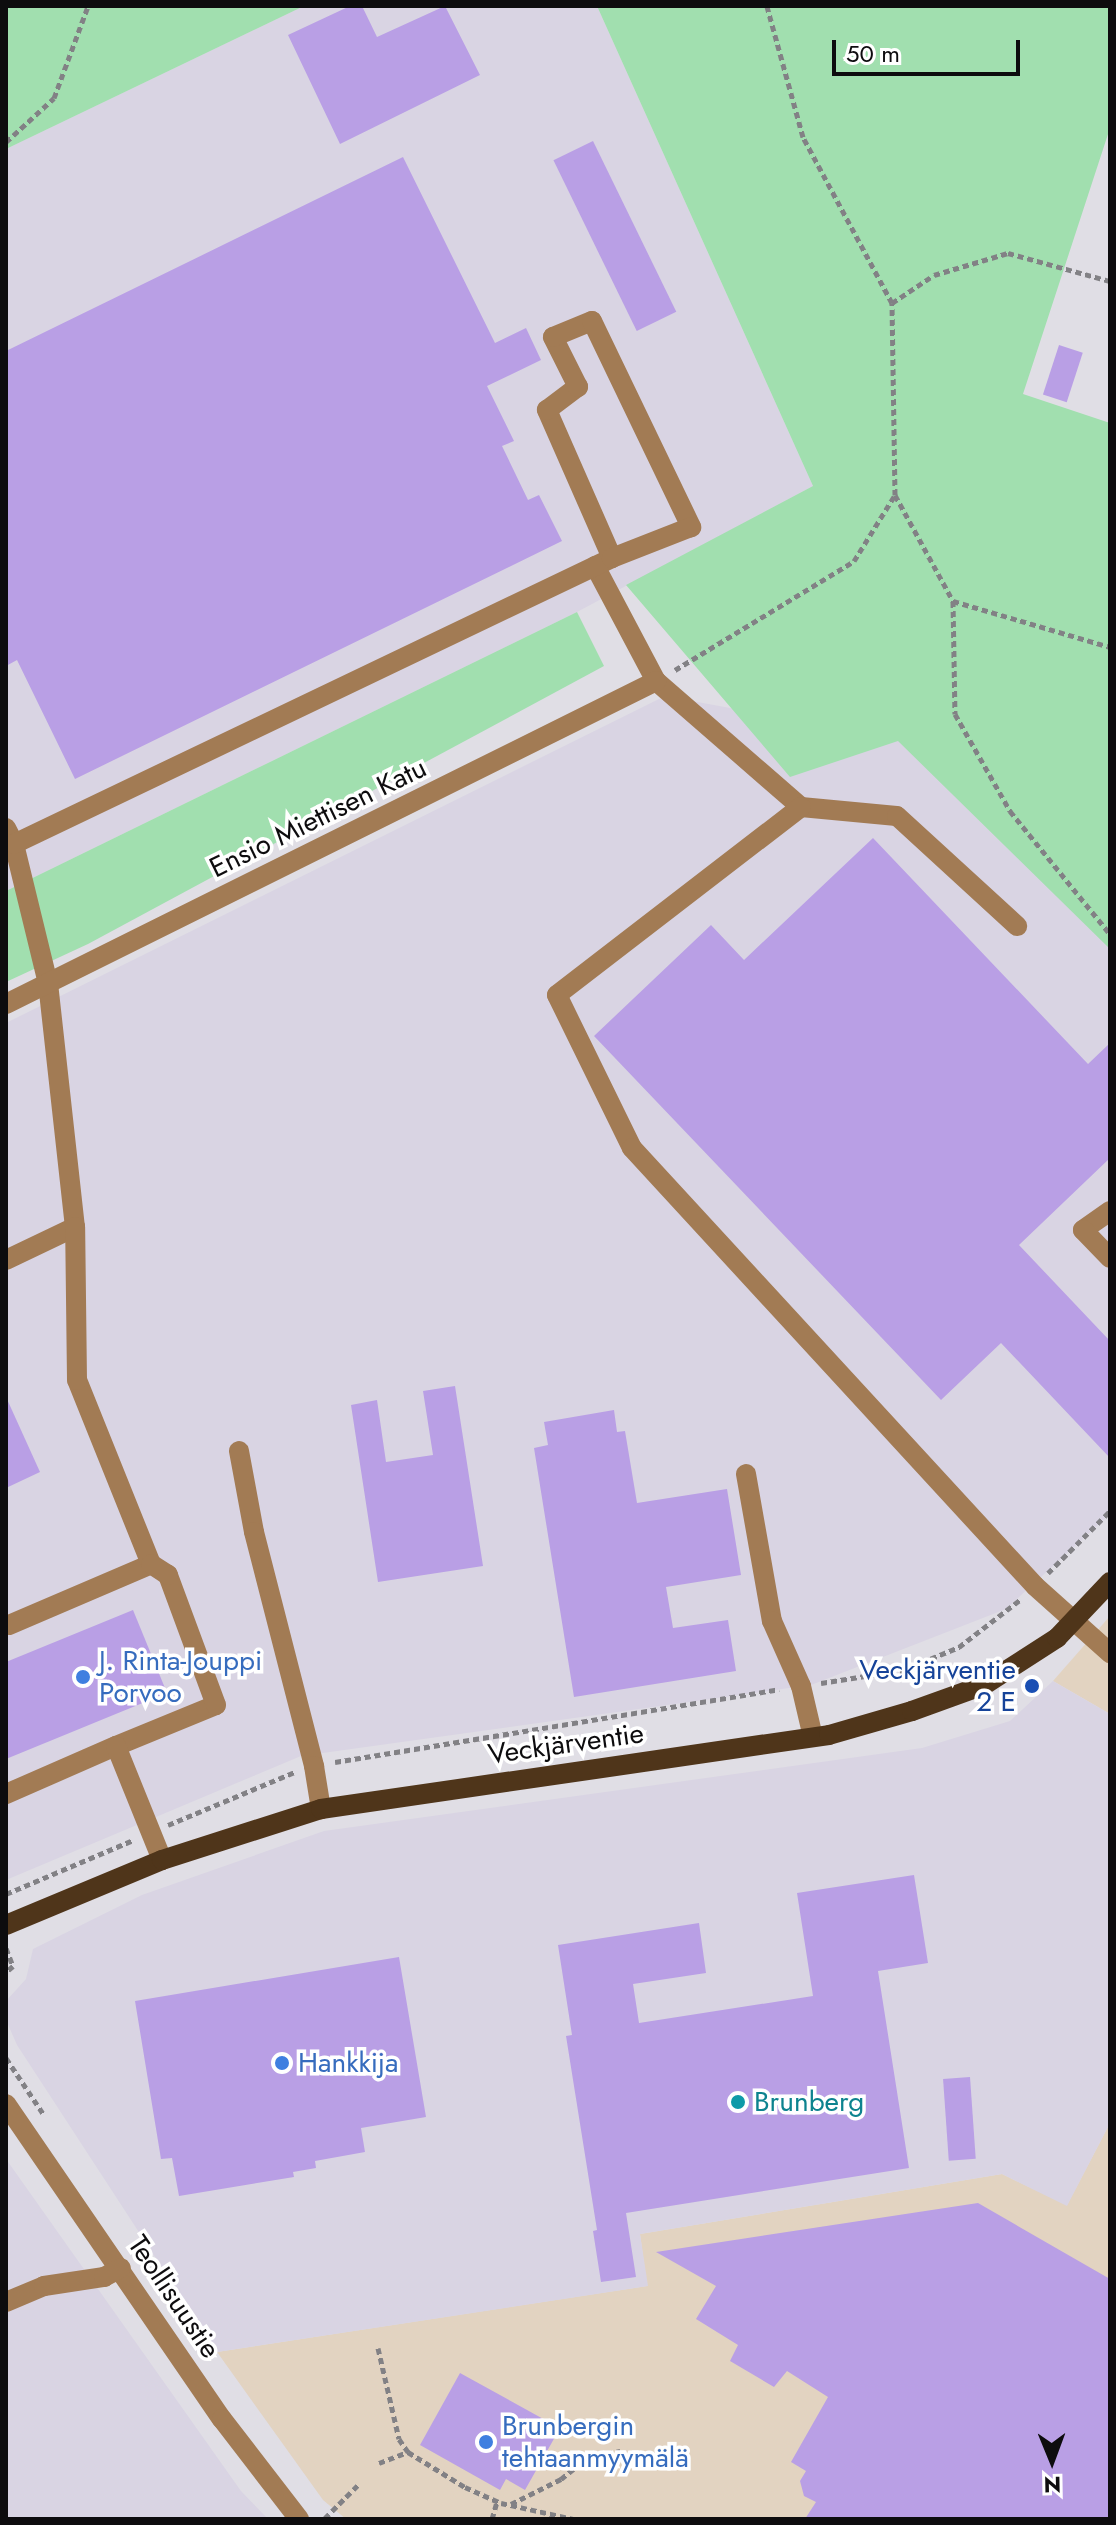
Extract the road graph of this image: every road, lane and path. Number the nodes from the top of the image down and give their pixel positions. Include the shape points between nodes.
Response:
1 (88, 6) edge
2 (767, 6) edge
3 (6, 140) edge
4 (1110, 281) edge
5 (892, 303) junction
6 (895, 495) junction
7 (604, 562) junction
8 (953, 601) junction
9 (1110, 647) edge
10 (656, 681) junction
11 (801, 807) junction
12 (10, 836) edge
13 (1017, 926) dead end
14 (1110, 934) edge
15 (48, 983) junction
16 (6, 1004) edge
17 (1110, 1211) edge
18 (75, 1227) junction
19 (1110, 1258) edge
20 (6, 1260) edge
21 (239, 1451) dead end
22 (746, 1474) dead end
23 (1110, 1511) edge
24 (151, 1564) junction
25 (1110, 1582) edge
26 (1035, 1586) junction
27 (1072, 1621) junction
28 (9, 1625) dead end
29 (1110, 1653) edge
30 (801, 1686) junction
31 (813, 1737) junction
32 (116, 1746) junction
33 (314, 1766) junction
34 (6, 1794) edge
35 (321, 1809) junction
36 (150, 1833) junction
37 (162, 1860) junction
38 (6, 1894) edge
39 (6, 1925) edge
40 (6, 1948) edge
41 (6, 1972) edge
42 (6, 2104) edge
43 (121, 2268) junction
44 (6, 2302) edge
45 (378, 2348) dead end
46 (620, 2451) dead end
47 (408, 2452) junction
48 (379, 2463) dead end
49 (359, 2484) dead end
50 (497, 2501) junction
51 (510, 2504) junction
52 (325, 2518) edge
53 (299, 2519) edge
54 (492, 2519) edge
55 (574, 2519) edge

1 - 3 path via 54,98
2 - 5 path via 803,137
4 - 5 path via 1008,253 934,275
5 - 6 path
6 - 8 path
6 - 10 path via 854,561
7 - 7 street via 547,410 578,387 553,337 592,321 691,527
7 - 10 street
7 - 12 street
8 - 9 path
8 - 14 path via 955,714 1010,811
10 - 11 street
10 - 15 street, Ensio Miettisen Katu
11 - 13 street via 897,816
11 - 26 street via 557,995 632,1148
12 - 15 street
15 - 16 street, Ensio Miettisen Katu
15 - 18 street
17 - 19 street via 1083,1230
18 - 20 street
18 - 24 street via 77,1380
21 - 33 street via 254,1532
22 - 30 street via 772,1621
23 - 26 path
24 - 28 street
24 - 32 street via 168,1575 216,1705
25 - 27 main road, Veckjärventie
26 - 27 street
26 - 30 path via 959,1647 903,1670
27 - 29 street
27 - 31 main road, Veckjärventie via 1057,1638 984,1685
30 - 31 street
30 - 33 path
31 - 35 main road, Veckjärventie
32 - 34 street
32 - 36 street
33 - 35 street
33 - 36 path
35 - 37 main road, Veckjärventie
36 - 37 street
36 - 38 path
37 - 39 main road, Veckjärventie
40 - 41 path via 13,1966
42 - 43 street, Teollisuustie
43 - 44 street via 104,2277 44,2286
43 - 53 street, Teollisuustie via 222,2419
45 - 47 path via 399,2439
46 - 51 path via 587,2458 561,2479
47 - 48 path
47 - 50 path
49 - 52 path
50 - 51 path
50 - 54 path
51 - 55 path

